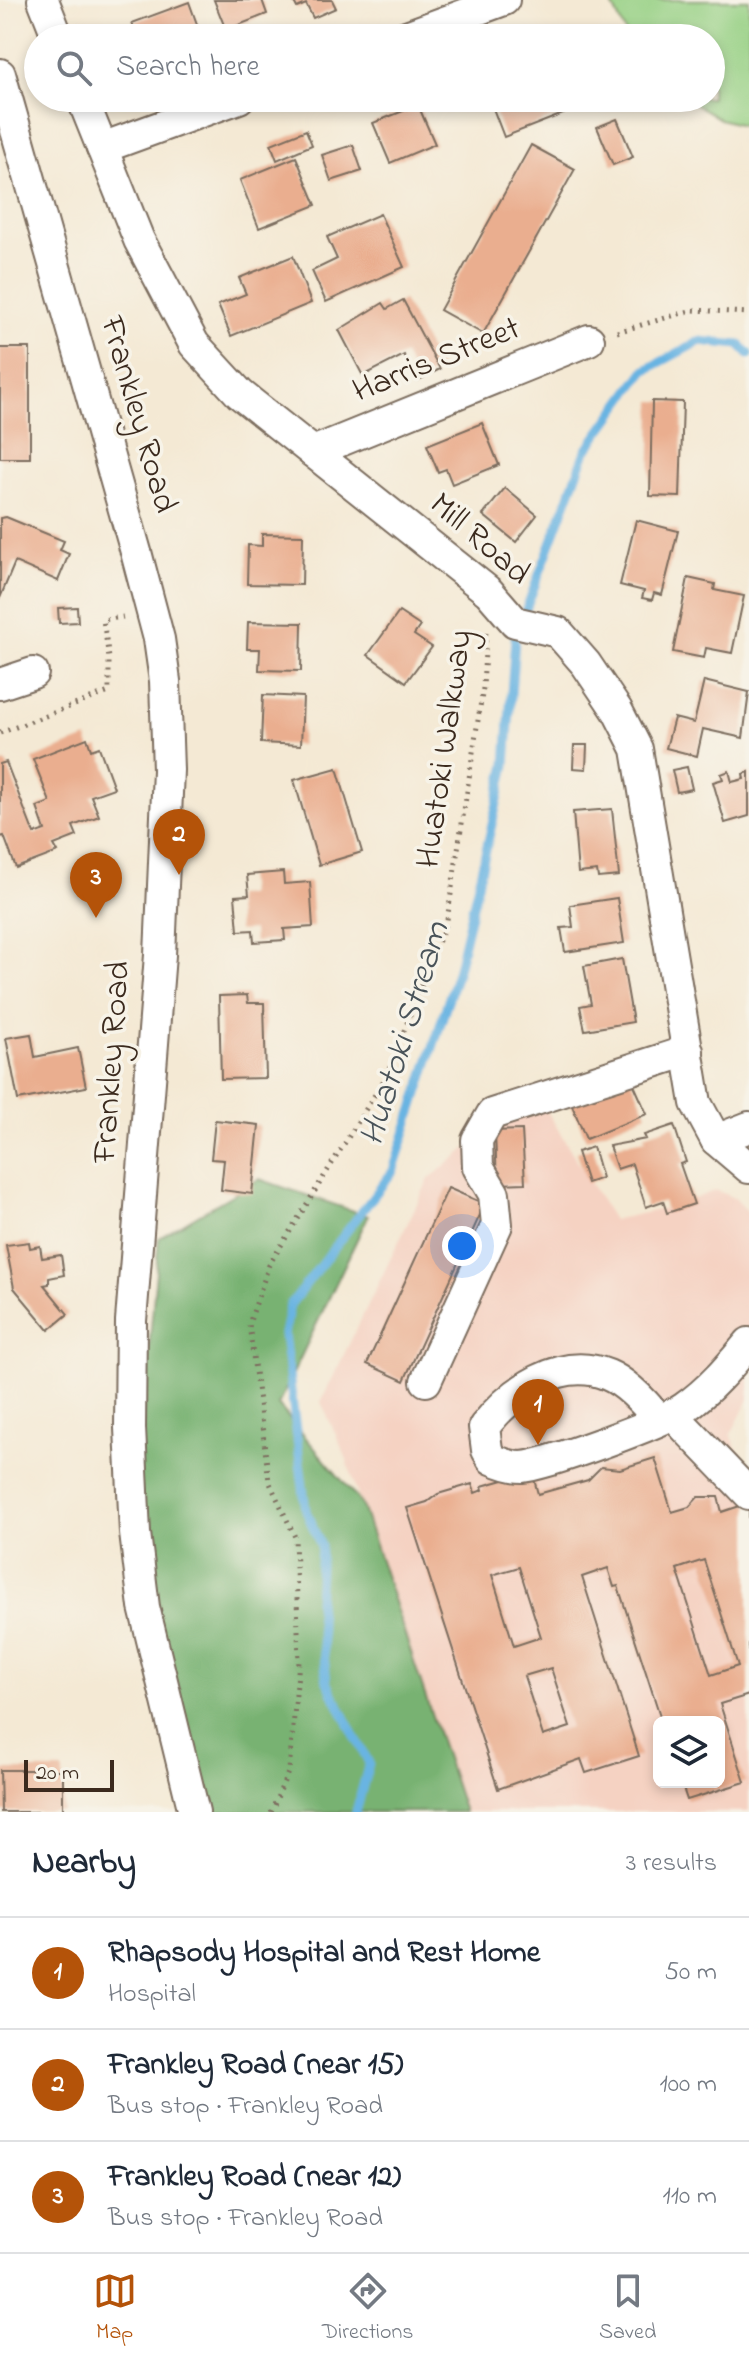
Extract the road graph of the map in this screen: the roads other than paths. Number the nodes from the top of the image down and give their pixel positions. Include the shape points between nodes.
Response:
1 (43, 0) edge
2 (504, 0) edge
3 (52, 24) edge
4 (439, 24) edge
5 (0, 74) edge
6 (88, 112) edge
7 (201, 112) edge
8 (102, 148) junction
9 (589, 340) road end
10 (313, 452) junction
11 (33, 673) dead end
12 (0, 684) edge
13 (688, 1051) junction
14 (749, 1127) edge
15 (716, 1140) junction
16 (749, 1168) edge
17 (749, 1343) edge
18 (426, 1381) dead end
19 (665, 1417) junction
20 (749, 1494) edge
21 (194, 1812) edge

1 - 3 street
2 - 4 street
5 - 21 street, Frankley Road via 152,611 165,681 168,770 160,955 131,1321 130,1428 144,1607
6 - 8 street, Mill Road
7 - 8 street
8 - 10 street, Mill Road via 139,240 194,344 221,376
9 - 10 street, Harris Street
10 - 13 street, Mill Road via 496,600 515,622 558,632 617,710 637,749
11 - 12 street
13 - 15 street, Mill Road via 696,1103
13 - 18 street via 492,1114 477,1140 478,1167 494,1194 497,1225
14 - 15 street
15 - 16 street, Mill Road
17 - 19 street via 711,1387
19 - 19 street via 608,1375 576,1371 540,1379 503,1402 484,1427 492,1459 520,1467
19 - 20 street

